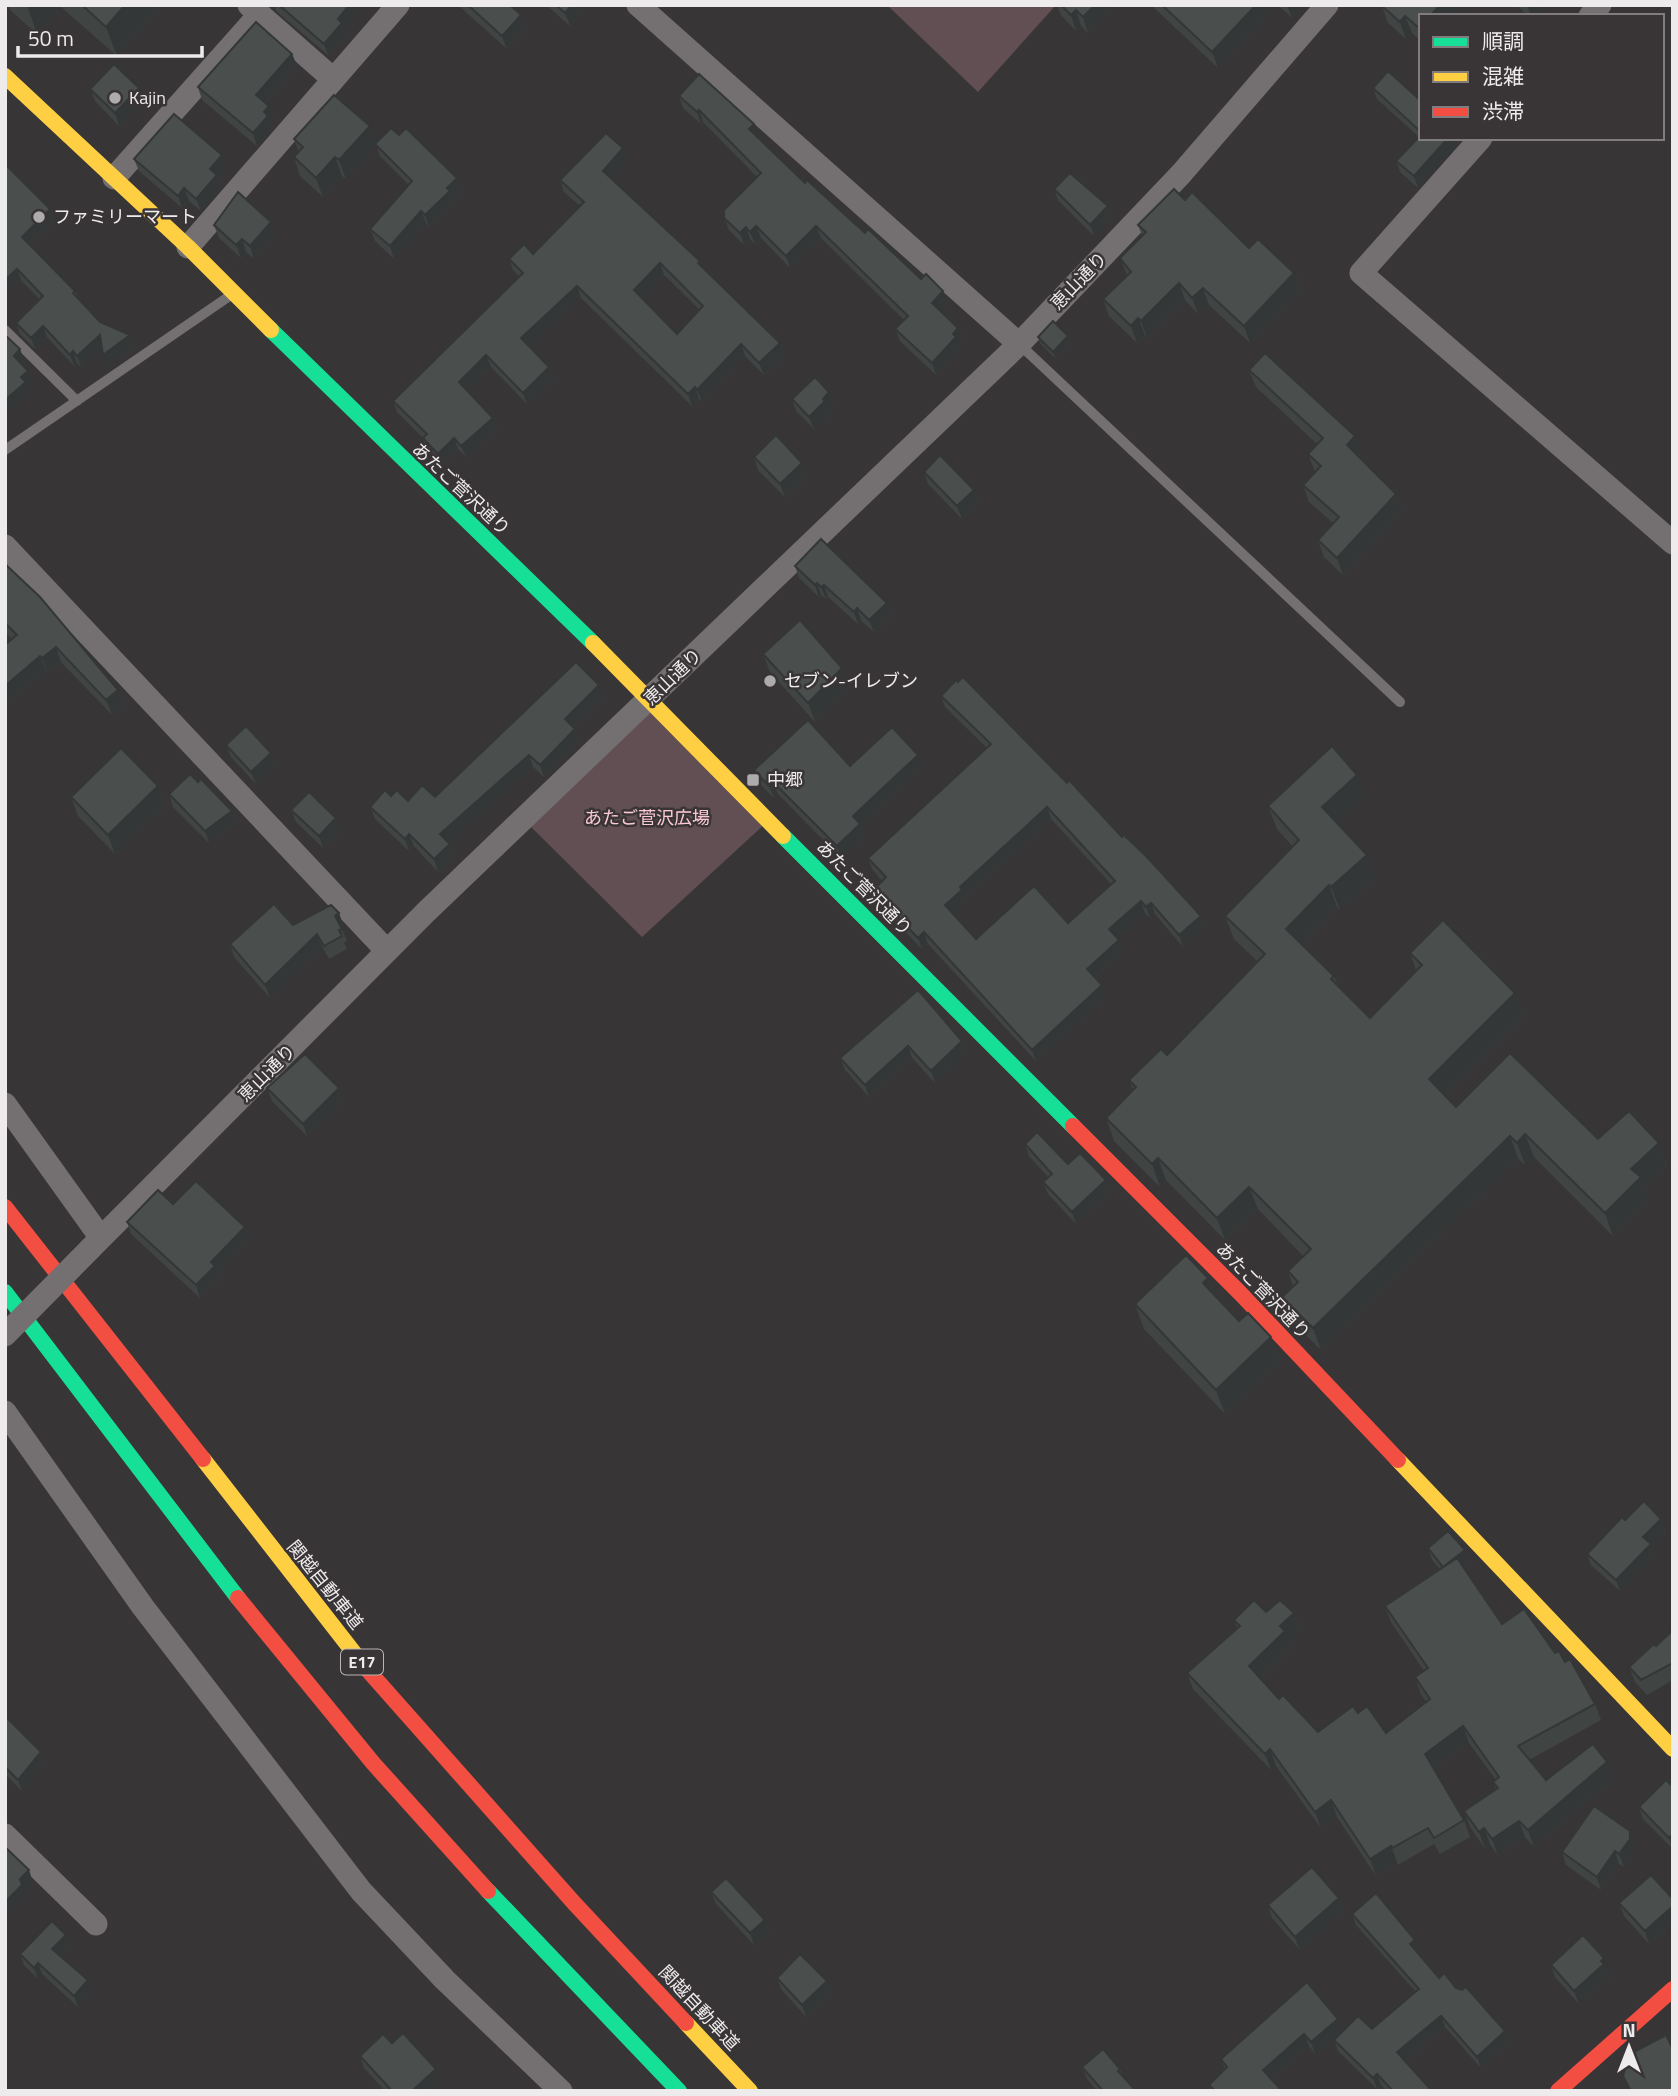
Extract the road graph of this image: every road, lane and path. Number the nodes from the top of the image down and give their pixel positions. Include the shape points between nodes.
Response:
1 (398, 5) edge
2 (638, 5) edge
3 (1327, 5) edge
4 (254, 10) edge
5 (5, 76) edge
6 (332, 79) junction
7 (1479, 140) edge
8 (114, 178) junction
9 (188, 247) junction
10 (235, 292) junction
11 (5, 330) edge
12 (1018, 344) junction
13 (77, 401) junction
14 (5, 450) edge
15 (1673, 543) edge
16 (5, 546) edge
17 (650, 698) junction
18 (1400, 702) dead end
19 (387, 951) junction
20 (5, 1104) edge
21 (5, 1207) edge
22 (96, 1244) junction
23 (5, 1292) edge
24 (5, 1335) edge
25 (5, 1412) edge
26 (1673, 1749) edge
27 (5, 1835) edge
28 (96, 1924) dead end
29 (1673, 1989) edge
30 (561, 2091) edge
31 (679, 2091) edge
32 (750, 2091) edge
33 (1558, 2091) edge

1 - 6 street
2 - 12 street
3 - 12 street, 恵山通り via 1181,174
4 - 6 street
4 - 8 street
5 - 8 main road, あたご菅沢通り
6 - 9 street
7 - 15 street via 1361,273
8 - 9 main road, あたご菅沢通り
9 - 10 main road, あたご菅沢通り
10 - 13 lane
10 - 17 main road, あたご菅沢通り
11 - 13 lane
12 - 17 street, 恵山通り
12 - 18 lane
13 - 14 lane
16 - 19 street
17 - 19 street, 恵山通り
17 - 26 main road, あたご菅沢通り via 1240,1293
19 - 22 street, 恵山通り
20 - 22 street
21 - 32 main road, 関越自動車道 / E17 via 373,1677 574,1903
22 - 24 street, 恵山通り, bridge
23 - 31 main road via 332,1714 537,1944
25 - 30 street via 143,1607 361,1891 445,1980
27 - 28 street
29 - 33 main road

